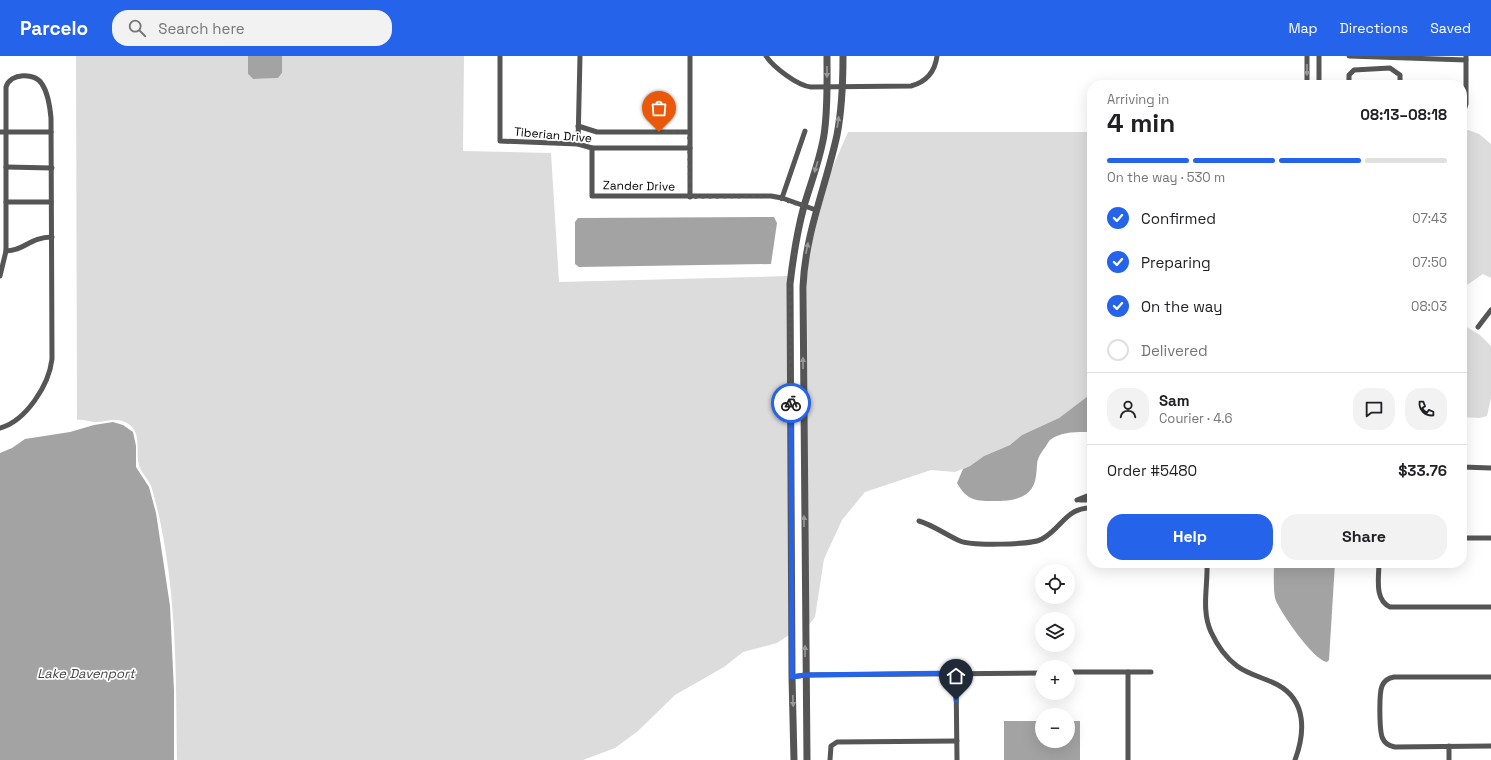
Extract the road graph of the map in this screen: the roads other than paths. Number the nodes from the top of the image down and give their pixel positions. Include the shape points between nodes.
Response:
1 (500, 56) edge
2 (580, 56) edge
3 (690, 56) edge
4 (766, 56) edge
5 (827, 56) edge
6 (843, 56) edge
7 (937, 56) edge
8 (1307, 56) edge
9 (1319, 56) edge
10 (1349, 56) edge
11 (1466, 58) edge
12 (1307, 80) edge
13 (1319, 80) edge
14 (1350, 80) edge
15 (1400, 80) edge
16 (1466, 80) edge
17 (827, 87) junction
18 (843, 87) junction
19 (578, 126) junction
20 (805, 131) dead end
21 (0, 132) edge
22 (6, 132) junction
23 (51, 132) junction
24 (689, 132) junction
25 (578, 144) junction
26 (592, 148) junction
27 (690, 148) junction
28 (6, 167) junction
29 (52, 168) junction
30 (690, 197) junction
31 (782, 198) junction
32 (6, 202) junction
33 (51, 202) junction
34 (804, 206) junction
35 (816, 210) junction
36 (52, 237) junction
37 (6, 251) junction
38 (0, 276) edge
39 (1491, 310) edge
40 (1478, 327) dead end
41 (0, 428) edge
42 (1467, 466) edge
43 (1491, 468) edge
44 (1087, 496) edge
45 (1077, 500) junction
46 (1087, 500) edge
47 (1082, 507) junction
48 (1087, 508) edge
49 (919, 521) dead end
50 (1467, 538) edge
51 (1491, 538) edge
52 (1207, 568) edge
53 (1379, 568) edge
54 (1491, 607) edge
55 (1075, 672) edge
56 (1128, 672) junction
57 (1151, 672) dead end
58 (956, 673) junction
59 (1035, 673) edge
60 (805, 675) junction
61 (792, 677) junction
62 (1491, 677) edge
63 (957, 741) junction
64 (1449, 746) junction
65 (1491, 746) edge
66 (794, 760) edge
67 (807, 760) edge
68 (830, 760) edge
69 (957, 760) edge
70 (1128, 760) edge
71 (1295, 760) edge
72 (1449, 760) edge

1 - 25 street, Tiberian Drive via 500,141
2 - 19 street
3 - 24 street
4 - 17 street via 799,84 807,87
5 -> 17 street
6 - 18 street
7 - 18 street via 932,72 917,85
8 -> 12 street
9 - 13 street
10 - 11 street
11 - 16 street
14 - 15 street via 1349,75 1354,70 1390,68 1400,75
17 - 18 street
17 -> 34 street via 824,136
35 -> 18 street via 837,135
19 - 24 street, Tiberian Drive via 597,132
19 - 25 street
20 - 31 street
21 - 22 street
22 - 23 street
22 - 23 street via 7,84 15,78 26,76 37,79 44,88
22 - 28 street
23 - 29 street
24 - 27 street
25 - 26 street, Tiberian Drive
26 - 27 street, Tiberian Drive
26 - 30 street, Zander Drive via 592,196
27 - 30 street
28 - 29 street
28 - 32 street
29 - 33 street
30 - 31 street, Zander Drive
31 - 34 street, Zander Drive
32 - 33 street
32 - 37 street
33 - 36 street
34 - 35 street, Zander Drive
34 - 61 street via 790,284
60 -> 35 street via 803,287 804,262
36 - 37 street via 35,239 18,250
36 - 41 street via 50,375 42,391 25,411 11,423
37 - 38 street
39 - 40 street
42 - 43 street
44 - 45 street
45 - 46 street
45 - 47 street
47 - 48 street
47 - 49 street via 1070,514 1041,540 1029,543 967,543
50 - 51 street
52 - 71 street via 1207,619 1219,646 1238,666 1278,685 1296,702 1302,730
53 - 54 street via 1380,598 1390,607
55 - 56 street
56 - 57 street
56 - 70 street
58 - 59 street
58 - 60 street
58 - 63 street
60 - 61 street
60 - 67 street
61 -> 66 street
62 - 64 street via 1394,677 1383,683 1380,692 1381,733 1385,742 1396,747
63 - 68 street via 837,742 831,746
63 - 69 street
64 - 65 street
64 - 72 street

